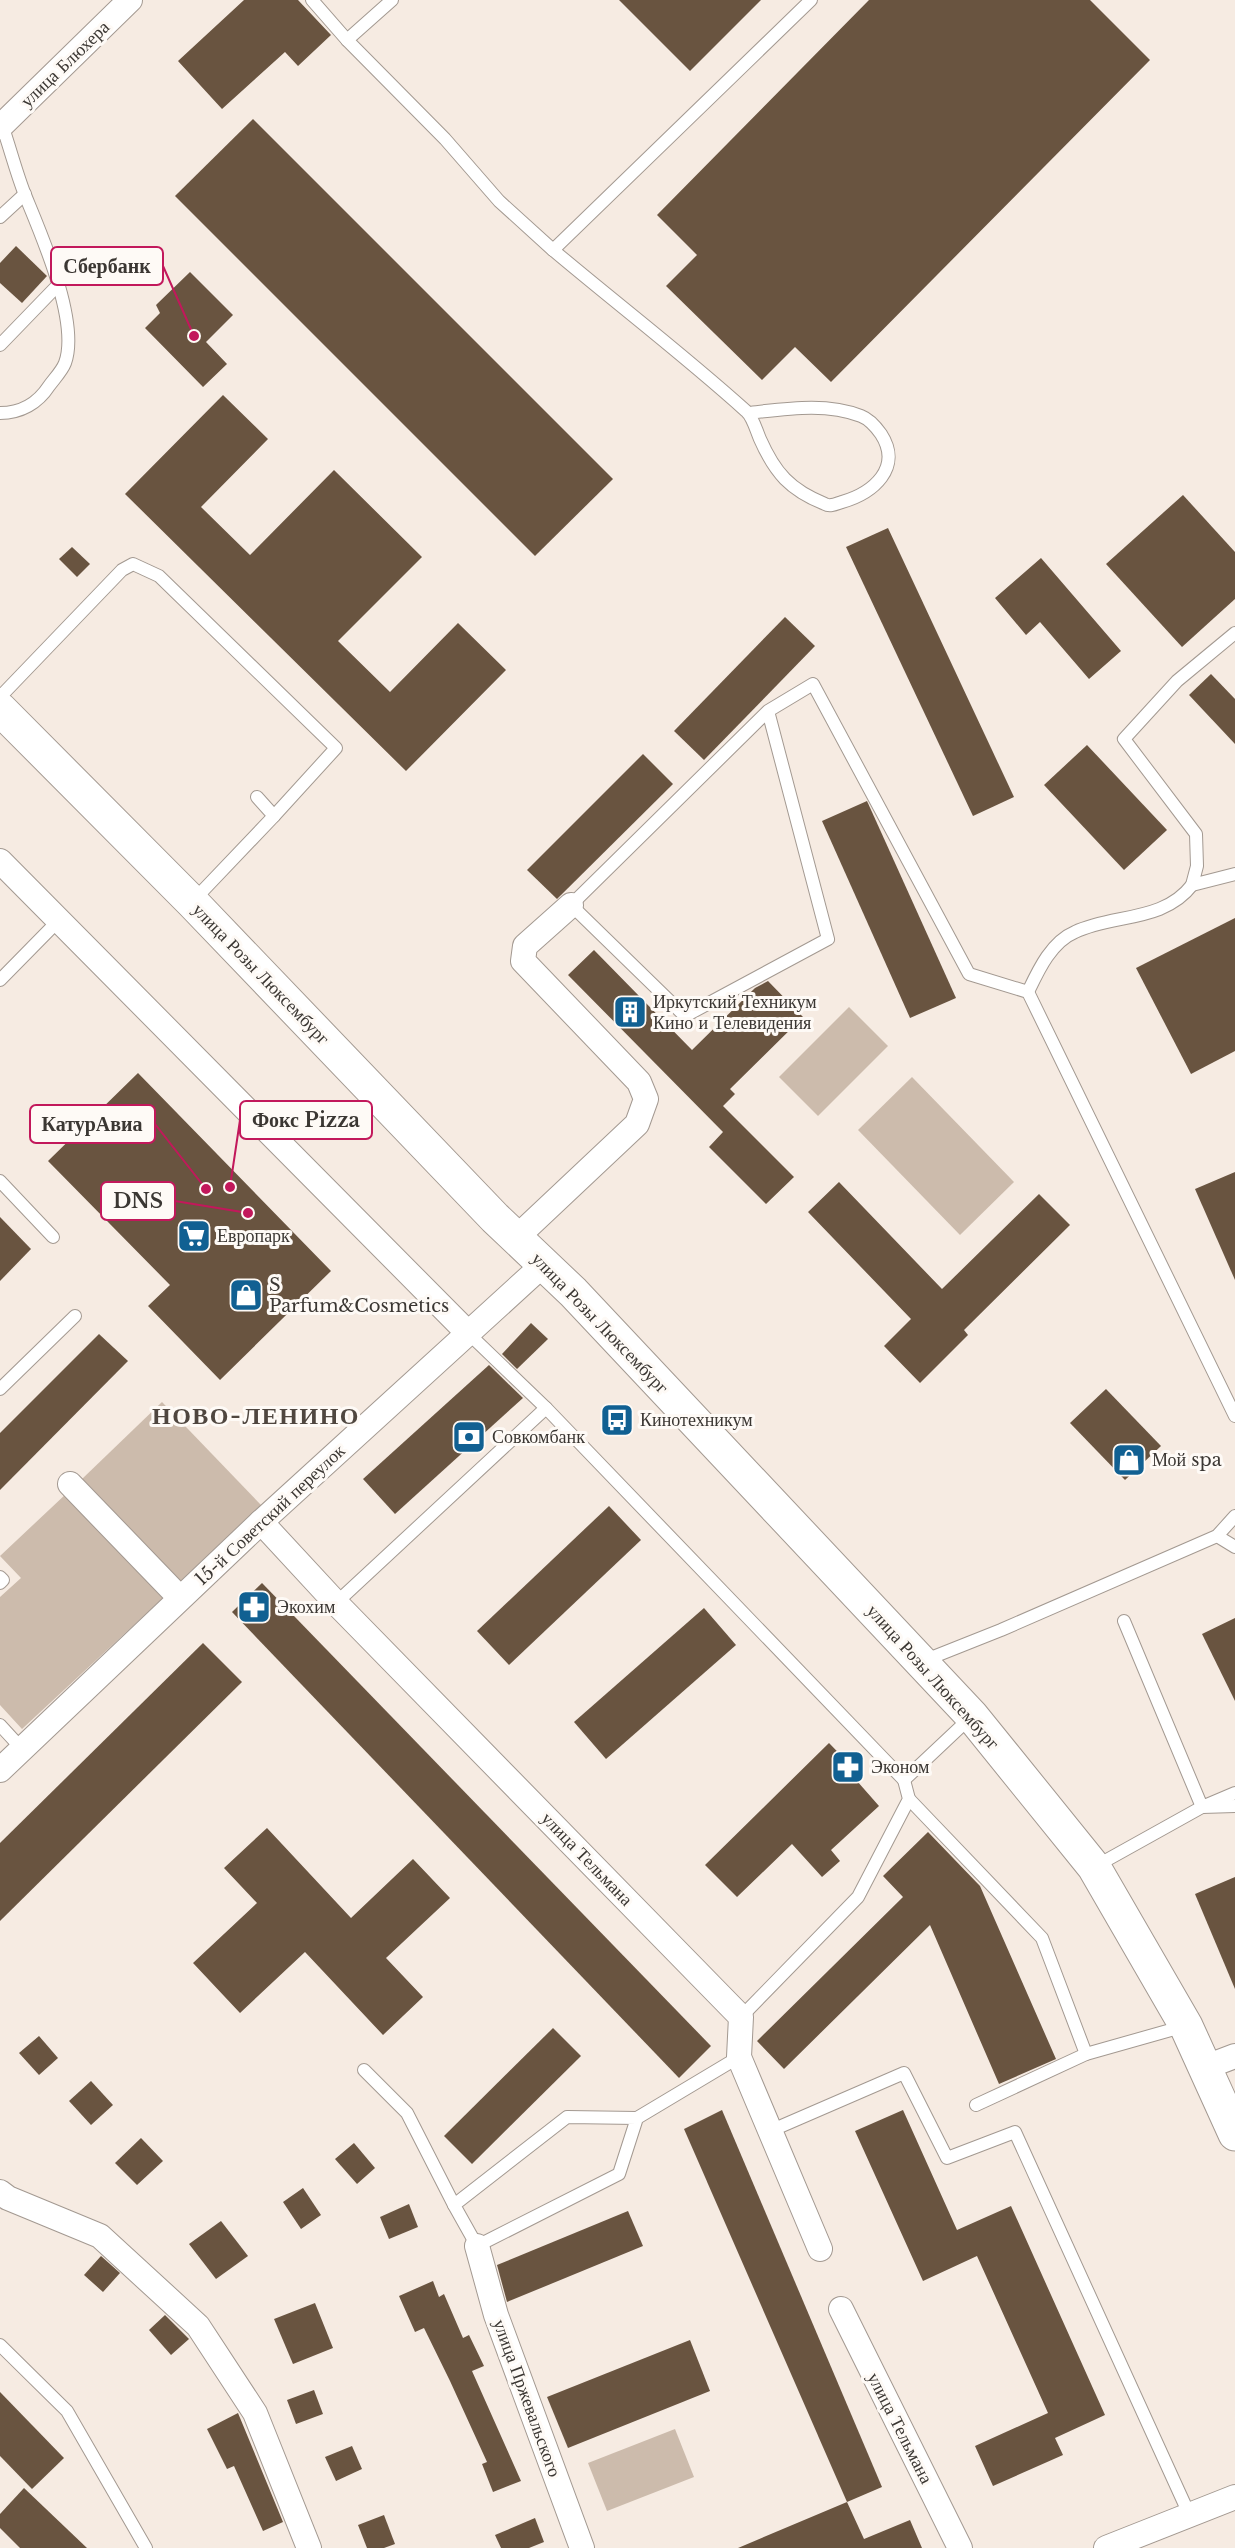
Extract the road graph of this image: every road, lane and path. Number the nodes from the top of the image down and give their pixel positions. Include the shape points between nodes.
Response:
1 (130, 0) edge
2 (312, 0) edge
3 (392, 0) edge
4 (811, 0) edge
5 (347, 40) junction
6 (1, 126) edge
7 (25, 194) junction
8 (0, 218) edge
9 (553, 250) junction
10 (58, 285) junction
11 (0, 345) edge
12 (0, 413) edge
13 (748, 413) junction
14 (1235, 633) edge
15 (0, 697) edge
16 (0, 709) edge
17 (768, 711) junction
18 (257, 797) dead end
19 (274, 816) junction
20 (0, 861) edge
21 (1235, 874) edge
22 (1192, 885) junction
23 (192, 902) junction
24 (571, 905) junction
25 (60, 919) junction
26 (0, 980) edge
27 (1028, 992) junction
28 (0, 1181) edge
29 (53, 1237) dead end
30 (517, 1237) junction
31 (544, 1264) junction
32 (75, 1316) dead end
33 (468, 1333) junction
34 (0, 1389) edge
35 (546, 1408) junction
36 (1235, 1416) edge
37 (70, 1484) dead end
38 (1235, 1516) edge
39 (261, 1521) junction
40 (1217, 1536) junction
41 (1235, 1547) edge
42 (0, 1577) edge
43 (0, 1583) edge
44 (180, 1598) junction
45 (336, 1603) junction
46 (1124, 1621) dead end
47 (922, 1661) junction
48 (972, 1716) junction
49 (0, 1725) edge
50 (22, 1749) junction
51 (0, 1770) edge
52 (904, 1779) junction
53 (1235, 1793) edge
54 (909, 1799) junction
55 (1235, 1806) edge
56 (1202, 1807) junction
57 (1094, 1867) junction
58 (741, 2017) junction
59 (1186, 2026) junction
60 (1086, 2054) junction
61 (739, 2057) junction
62 (1220, 2062) edge
63 (364, 2070) dead end
64 (976, 2105) dead end
65 (637, 2118) junction
66 (770, 2131) junction
67 (1235, 2134) edge
68 (0, 2192) edge
69 (454, 2205) junction
70 (477, 2246) junction
71 (820, 2249) dead end
72 (841, 2309) dead end
73 (0, 2345) edge
74 (1235, 2497) edge
75 (1190, 2516) junction
76 (146, 2548) edge
77 (309, 2548) edge
78 (582, 2548) edge
79 (960, 2548) edge
80 (1106, 2548) edge

1 - 6 street, улица Блюхера
2 - 5 lane
3 - 5 lane
4 - 9 lane
5 - 9 lane via 445,139 499,201
6 - 7 lane
7 - 8 lane
7 - 10 lane
9 - 13 lane
10 - 11 lane
10 - 12 lane via 65,316 65,362 41,399 14,413
13 - 13 lane via 777,472 799,493 828,506 860,497 888,469 890,458 885,441 863,417 832,409
14 - 22 lane via 1177,681 1124,739 1196,834 1197,866
15 - 19 lane via 122,570 133,564 159,576 336,748
16 - 23 main road, улица Розы Люксембург
17 - 24 lane
17 - 24 lane via 828,939 685,1016
17 - 27 lane via 813,684 969,974
18 - 19 lane
19 - 23 lane
20 - 25 street
21 - 22 lane
22 - 27 lane via 1181,899 1163,908 1074,932 1048,954
23 - 30 main road, улица Розы Люксембург
24 - 30 street via 525,946 523,961 639,1082 646,1099 637,1124
25 - 26 lane
25 - 33 street
27 - 36 lane
28 - 29 lane
30 - 31 main road, улица Розы Люксембург
31 - 33 street, 15-й Советский переулок
31 - 47 main road, улица Розы Люксембург
32 - 34 lane
33 - 35 lane
33 - 39 street, 15-й Советский переулок
35 - 45 lane
35 - 52 lane
37 - 44 street
38 - 40 lane
39 - 44 street, 15-й Советский переулок
39 - 45 street, улица Тельмана
40 - 41 lane
40 - 47 lane
42 - 43 lane
44 - 50 street, 15-й Советский переулок
45 - 58 street, улица Тельмана
46 - 56 lane
47 - 48 main road, улица Розы Люксембург
48 - 52 lane
48 - 57 main road, улица Розы Люксембург
49 - 50 lane
50 - 51 street, 15-й Советский переулок
52 - 54 lane
53 - 56 lane
54 - 58 lane via 858,1897
54 - 60 lane via 1042,1938
55 - 56 lane
56 - 57 lane
57 - 59 main road, улица Розы Люксембург
58 - 61 street
59 - 60 lane
59 - 62 main road, улица Розы Люксембург
60 - 64 lane
61 - 65 lane
61 - 66 street
62 - 67 main road, улица Розы Люксембург
63 - 69 lane via 407,2113
65 - 69 lane via 567,2117
65 - 70 lane via 619,2174
66 - 71 street
66 - 75 lane via 904,2073 947,2158 1015,2132
68 - 77 street via 100,2236 198,2326 255,2413
69 - 70 lane
70 - 78 street, улица Пржевальского via 496,2315
72 - 79 street, улица Тельмана
73 - 76 lane via 67,2411
74 - 75 street
75 - 80 street

